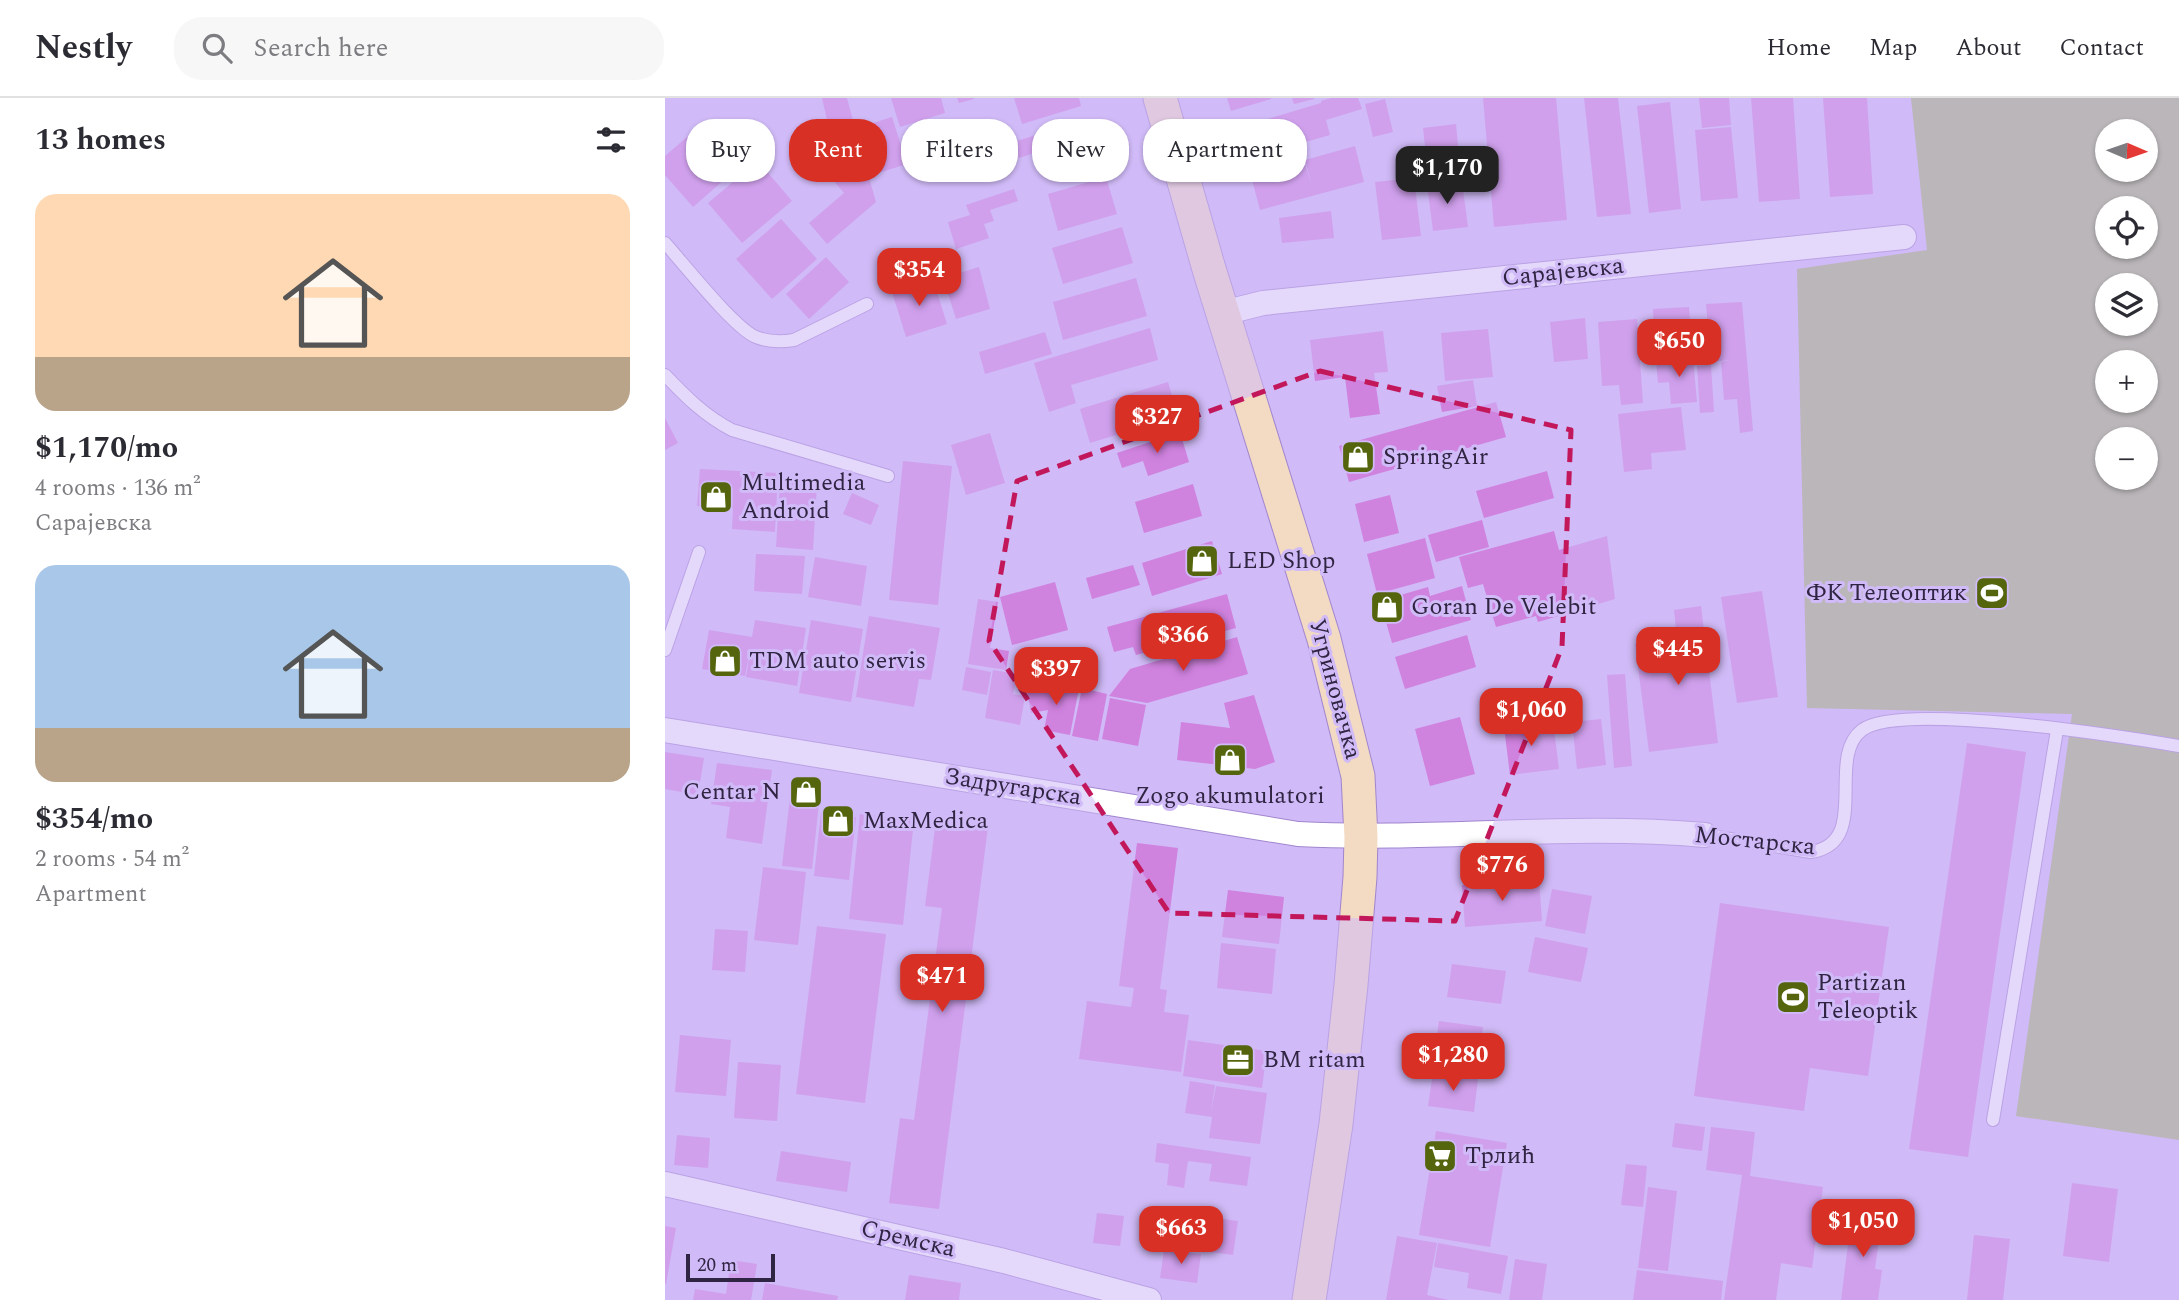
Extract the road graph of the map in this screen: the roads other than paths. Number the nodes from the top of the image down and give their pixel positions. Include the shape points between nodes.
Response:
1 (1160, 98) edge
2 (1904, 237) dead end
3 (665, 243) edge
4 (867, 304) dead end
5 (1223, 313) junction
6 (665, 375) edge
7 (888, 476) dead end
8 (699, 552) dead end
9 (665, 650) edge
10 (665, 730) edge
11 (2057, 730) junction
12 (2179, 746) edge
13 (1705, 835) joint
14 (1361, 837) junction
15 (1993, 1120) dead end
16 (665, 1184) edge
17 (1149, 1300) edge
18 (1309, 1300) edge

1 - 5 main road, Угриновачка
2 - 5 street, Сарајевска via 1263,303
3 - 4 lane via 740,327 757,338 795,340
5 - 14 main road, Угриновачка via 1330,660 1358,776
6 - 7 lane via 703,413 732,430
8 - 9 lane
10 - 14 street, Задругарска via 1298,834
11 - 12 lane, Мостарска
11 - 13 lane, Мостарска via 1976,720 1890,720 1863,729 1854,738 1844,821 1839,836 1824,850 1811,852
11 - 15 lane
13 - 14 street, Мостарска via 1591,829
14 - 18 main road, Угриновачка via 1351,985
16 - 17 street, Сремска via 1004,1261

